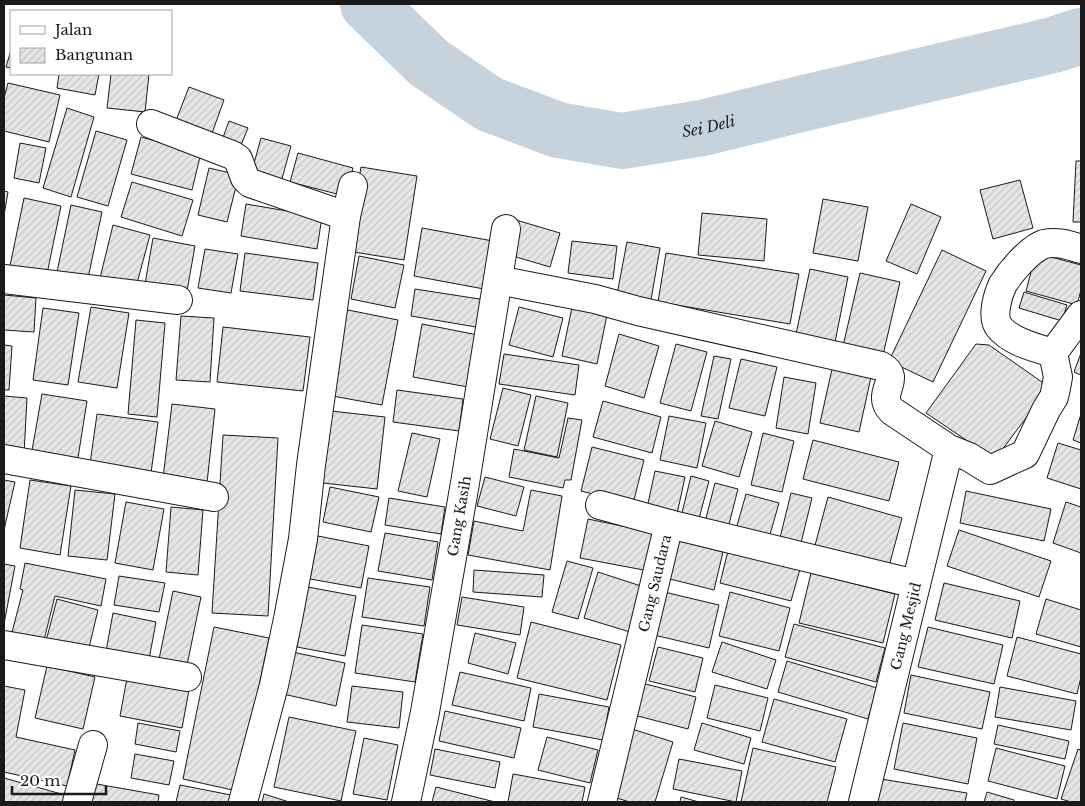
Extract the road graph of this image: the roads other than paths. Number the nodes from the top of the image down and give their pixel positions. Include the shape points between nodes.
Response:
1 (151, 124) dead end
2 (352, 186) dead end
3 (346, 216) junction
4 (506, 229) dead end
5 (1081, 249) edge
6 (4, 279) edge
7 (498, 280) junction
8 (178, 300) dead end
9 (1081, 315) edge
10 (1054, 353) junction
11 (949, 449) junction
12 (4, 459) edge
13 (214, 497) dead end
14 (600, 505) dead end
15 (669, 524) junction
16 (916, 584) junction
17 (4, 645) edge
18 (187, 677) dead end
19 (93, 745) dead end
20 (77, 802) edge
21 (243, 802) edge
22 (406, 802) edge
23 (602, 802) edge
24 (862, 802) edge

1 - 3 street via 232,155 238,159 250,183
2 - 3 street
3 - 21 street via 303,539 274,685
4 - 7 street, Gang Kasih
5 - 10 street via 1055,242 1030,253 1002,285 995,311 997,325 1006,334 1028,346
6 - 8 street
7 - 11 street via 595,299 881,366 890,376 885,398 889,407
7 - 22 street, Gang Kasih via 425,712
9 - 10 street
10 - 11 street via 1058,376 1054,397 1025,454 990,470
11 - 16 street, Gang Mesjid
12 - 13 street
14 - 15 street
15 - 16 street, Gang Saudara
15 - 23 street, Gang Saudara
16 - 24 street, Gang Mesjid
17 - 18 street
19 - 20 street

